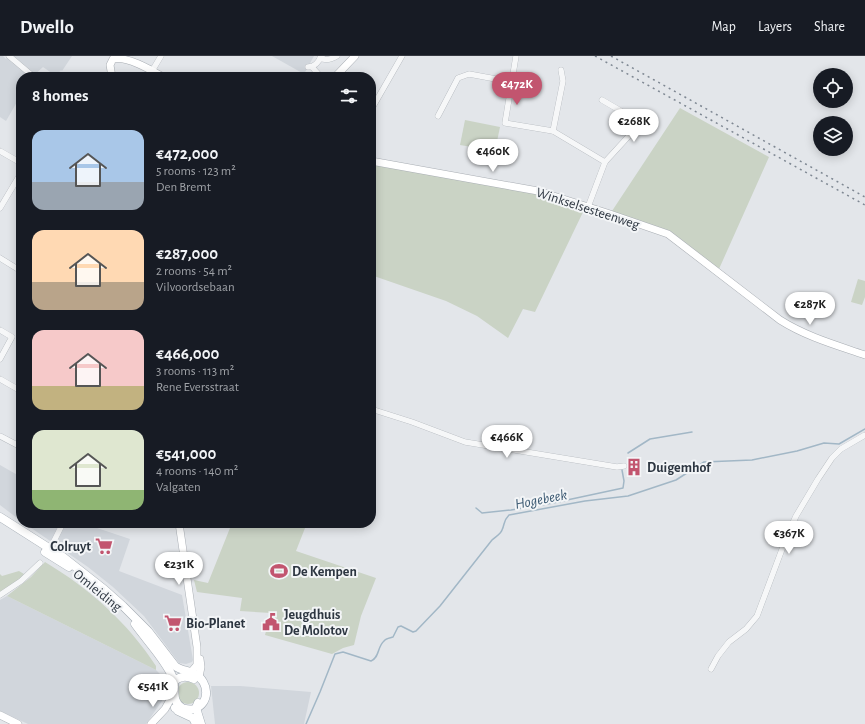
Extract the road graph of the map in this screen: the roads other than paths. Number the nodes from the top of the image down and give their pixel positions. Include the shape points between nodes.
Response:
1 (9, 56) edge
2 (161, 56) edge
3 (337, 56) edge
4 (355, 56) edge
5 (402, 56) edge
6 (516, 56) edge
7 (321, 57) edge
8 (112, 58) edge
9 (561, 70) dead end
10 (152, 71) joint
11 (28, 72) edge
12 (111, 72) edge
13 (316, 72) edge
14 (340, 72) edge
15 (512, 82) junction
16 (602, 100) dead end
17 (376, 101) edge
18 (438, 116) dead end
19 (553, 132) junction
20 (0, 151) edge
21 (16, 160) edge
22 (376, 162) edge
23 (605, 162) junction
24 (16, 181) edge
25 (588, 207) junction
26 (0, 208) edge
27 (0, 258) edge
28 (16, 268) edge
29 (0, 330) edge
30 (865, 355) edge
31 (0, 359) edge
32 (0, 379) edge
33 (16, 388) edge
34 (376, 411) edge
35 (865, 435) edge
36 (0, 436) edge
37 (16, 444) edge
38 (624, 466) dead end
39 (0, 517) edge
40 (0, 521) edge
41 (61, 528) edge
42 (180, 528) edge
43 (49, 552) junction
44 (40, 563) dead end
45 (0, 595) edge
46 (197, 647) junction
47 (711, 669) dead end
48 (189, 674) junction
49 (199, 677) junction
50 (173, 686) junction
51 (170, 700) junction
52 (204, 702) junction
53 (179, 708) junction
54 (196, 708) junction
55 (0, 715) edge
56 (18, 724) edge
57 (151, 724) edge
58 (155, 724) edge
59 (196, 724) edge
60 (202, 724) edge

1 - 11 street
2 - 10 street
3 - 7 street via 323,60
4 - 14 street
5 - 17 street
6 - 15 street
7 - 13 street via 310,67
8 - 10 street via 124,58
8 - 12 street
9 - 19 street via 563,81
15 - 18 street via 469,74 458,78
15 - 19 street via 505,123
16 - 23 street via 638,121 637,127
19 - 23 street
20 - 21 street
22 - 25 street, Winkselsesteenweg via 516,186
23 - 25 street
24 - 26 street
25 - 30 street, Winkselsesteenweg via 668,234 767,311 793,328
27 - 28 street
29 - 31 street via 12,337
32 - 33 street
34 - 38 street via 480,446
35 - 47 street via 841,449 818,479 787,536 757,616 729,642
36 - 37 street
39 - 43 main road, Omleiding
40 - 43 main road, Omleiding
41 - 43 street
42 - 46 street
43 - 48 main road, Omleiding via 84,572 110,594 144,628 174,669 180,674
43 - 50 main road, Omleiding via 124,611 171,674
44 - 45 street via 21,582
46 - 48 street via 197,663
46 - 49 street via 201,667
48 - 49 main road
48 - 50 main road via 179,677
48 - 54 main road via 202,688 202,695
49 - 52 main road via 207,690
50 - 51 main road
50 - 53 main road
51 - 53 main road
51 - 57 street
52 - 54 main road
52 - 60 main road via 200,714
53 - 54 main road
53 - 58 street via 168,712
53 - 59 main road via 193,718
54 - 60 main road
55 - 56 street

